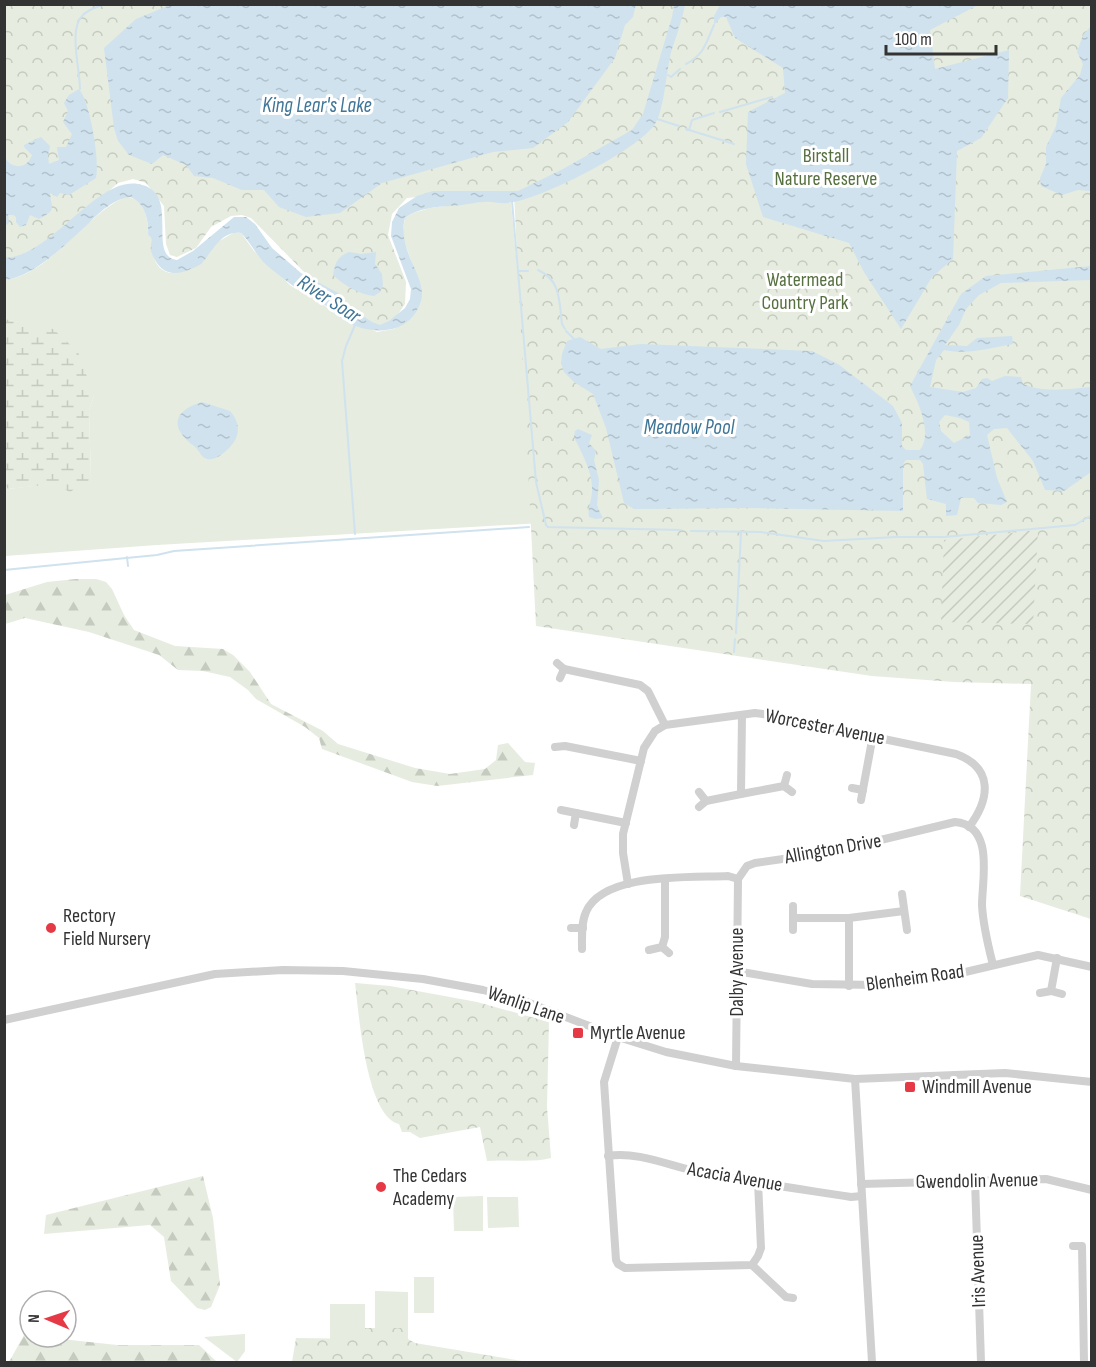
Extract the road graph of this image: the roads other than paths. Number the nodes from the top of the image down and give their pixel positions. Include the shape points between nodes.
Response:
1 (557, 663) dead end
2 (564, 669) junction
3 (560, 678) dead end
4 (742, 715) junction
5 (664, 725) junction
6 (873, 735) junction
7 (555, 747) dead end
8 (641, 761) junction
9 (787, 776) dead end
10 (784, 786) junction
11 (852, 788) dead end
12 (863, 790) junction
13 (699, 792) dead end
14 (792, 792) dead end
15 (741, 794) junction
16 (861, 800) dead end
17 (706, 801) junction
18 (699, 807) dead end
19 (561, 810) dead end
20 (576, 813) junction
21 (626, 823) junction
22 (574, 825) dead end
23 (969, 827) junction
24 (665, 879) junction
25 (738, 879) junction
26 (628, 884) junction
27 (902, 894) dead end
28 (792, 906) dead end
29 (904, 911) junction
30 (793, 918) junction
31 (849, 918) junction
32 (571, 928) dead end
33 (583, 928) junction
34 (793, 930) dead end
35 (907, 930) dead end
36 (662, 947) junction
37 (582, 949) dead end
38 (649, 950) dead end
39 (669, 953) dead end
40 (1057, 958) junction
41 (993, 965) junction
42 (1092, 967) edge
43 (736, 971) junction
44 (849, 986) junction
45 (1051, 991) junction
46 (1040, 993) dead end
47 (1062, 994) dead end
48 (4, 1020) edge
49 (618, 1037) junction
50 (736, 1066) junction
51 (855, 1079) junction
52 (1092, 1082) edge
53 (608, 1156) junction
54 (975, 1180) junction
55 (758, 1182) junction
56 (861, 1184) junction
57 (1092, 1190) edge
58 (862, 1196) junction
59 (1073, 1246) dead end
60 (752, 1265) junction
61 (786, 1298) dead end
62 (1082, 1300) junction
63 (1092, 1300) edge
64 (872, 1362) edge
65 (981, 1362) edge
66 (1084, 1362) edge

1 - 2 street
2 - 3 street
2 - 5 street via 640,685 648,691
4 - 5 street, Worcester Avenue
4 - 6 street, Worcester Avenue via 771,715
4 - 15 street
5 - 8 street via 648,738
6 - 12 street
6 - 23 street, Worcester Avenue via 956,754 973,762 985,790 982,806
7 - 8 street via 566,741
8 - 21 street
9 - 10 street
10 - 14 street
10 - 15 street
11 - 12 street
12 - 16 street
13 - 17 street
15 - 17 street
17 - 18 street
19 - 20 street
20 - 21 street
20 - 22 street
21 - 26 street via 623,853
23 - 25 street, Allington Drive via 955,822 831,852 754,863
23 - 41 street via 983,848 984,921
24 - 25 street
24 - 26 street
24 - 36 street
25 - 43 street, Dalby Avenue
26 - 33 street via 599,895 586,911
27 - 29 street
28 - 30 street
29 - 31 street
29 - 35 street
30 - 31 street
30 - 34 street
31 - 44 street
32 - 33 street
33 - 37 street
36 - 38 street
36 - 39 street
40 - 41 street, Blenheim Road via 1038,955
40 - 42 street, Blenheim Road
40 - 45 street
41 - 44 street, Blenheim Road via 909,983
43 - 44 street, Blenheim Road
43 - 50 street, Dalby Avenue
45 - 46 street
45 - 47 street
48 - 49 street, Wanlip Lane via 236,971 343,971 483,990 524,1001
49 - 50 street, Wanlip Lane via 692,1059
49 - 53 street via 604,1082
50 - 51 street, Wanlip Lane
51 - 52 street, Wanlip Lane via 1005,1073
51 - 56 street
53 - 55 street, Acacia Avenue via 633,1156
53 - 60 street via 618,1264 625,1268
54 - 56 street, Gwendolin Avenue
54 - 57 street, Gwendolin Avenue via 1046,1179
54 - 65 street, Iris Avenue
55 - 58 street, Acacia Avenue
55 - 60 street via 761,1248
56 - 58 street
58 - 64 street
59 - 62 street via 1082,1246
60 - 61 street
62 - 63 street
62 - 66 street

